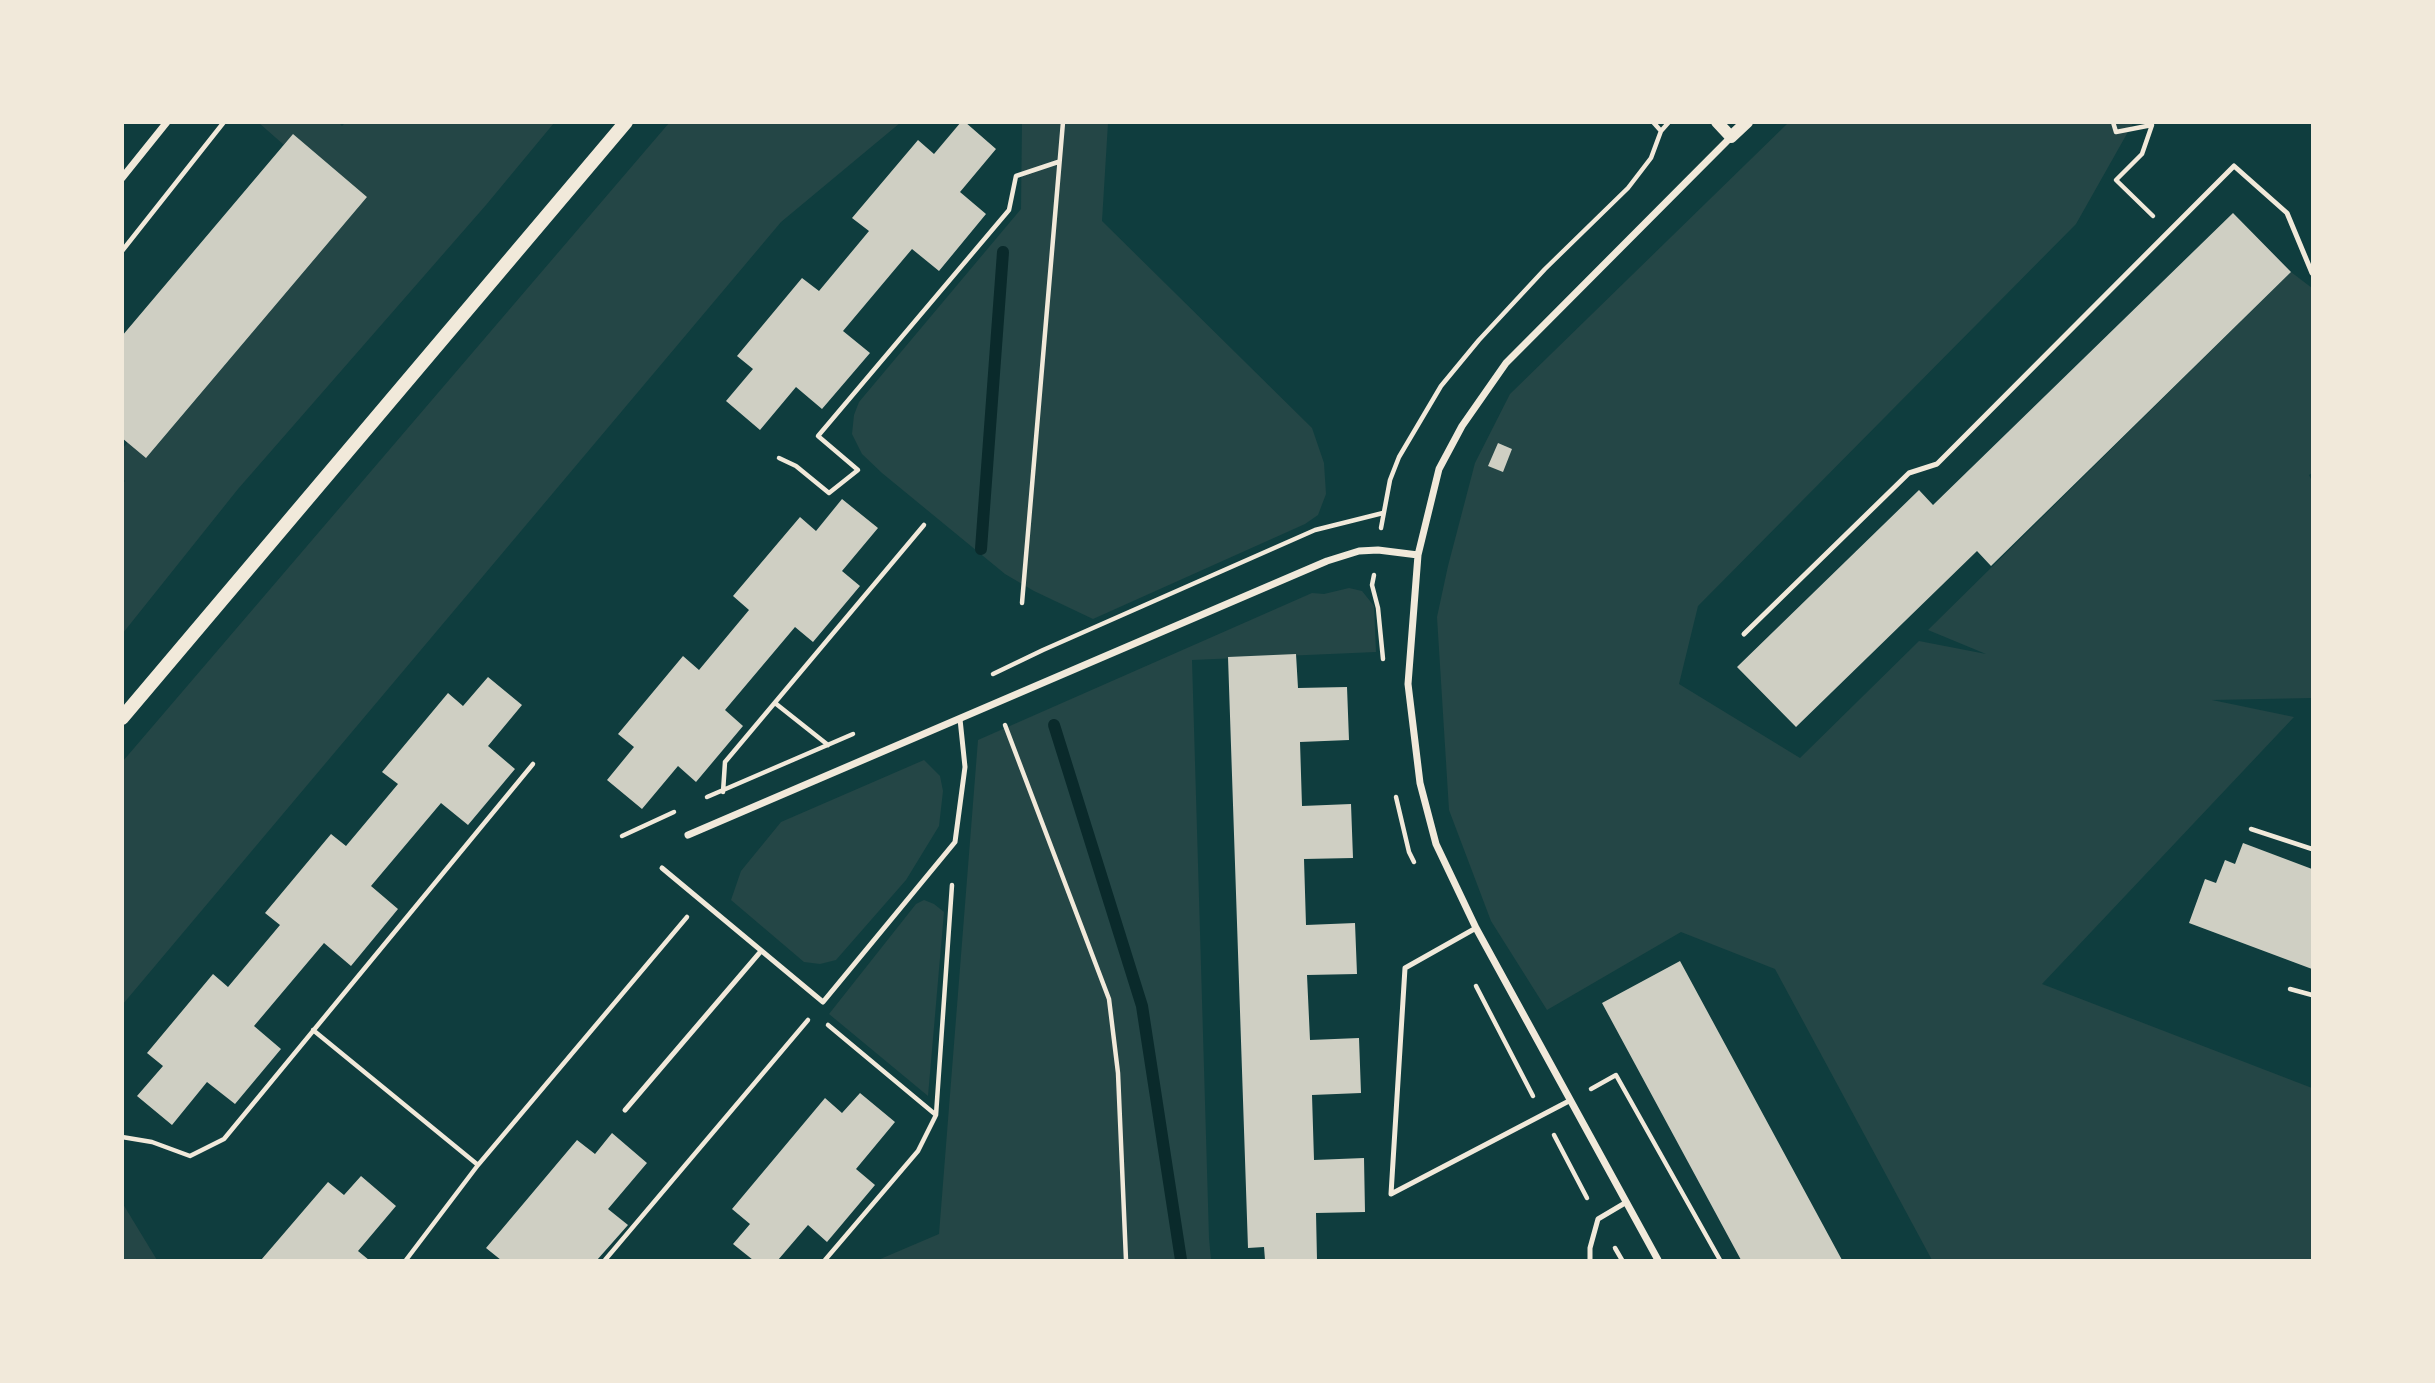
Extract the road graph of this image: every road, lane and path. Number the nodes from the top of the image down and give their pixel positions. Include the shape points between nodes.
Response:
1 (166, 122) edge
2 (223, 122) edge
3 (626, 122) edge
4 (1063, 122) edge
5 (1653, 122) edge
6 (1669, 122) edge
7 (1717, 122) edge
8 (1747, 122) edge
9 (2113, 122) edge
10 (2153, 124) edge
11 (1661, 131) junction
12 (1731, 137) junction
13 (1058, 162) junction
14 (122, 178) edge
15 (2169, 232) junction
16 (122, 251) edge
17 (2312, 273) edge
18 (779, 458) dead end
19 (1383, 513) junction
20 (923, 525) dead end
21 (1378, 550) junction
22 (1418, 555) junction
23 (1022, 603) dead end
24 (1744, 634) dead end
25 (1383, 663) dead end
26 (986, 677) dead end
27 (997, 702) junction
28 (775, 703) junction
29 (122, 718) edge
30 (960, 719) junction
31 (865, 729) dead end
32 (828, 744) junction
33 (533, 764) dead end
34 (1395, 788) dead end
35 (723, 789) junction
36 (698, 801) dead end
37 (685, 807) dead end
38 (732, 816) junction
39 (2251, 829) dead end
40 (688, 835) dead end
41 (622, 836) dead end
42 (955, 842) junction
43 (2312, 849) edge
44 (1414, 863) dead end
45 (662, 868) dead end
46 (682, 923) dead end
47 (1476, 928) junction
48 (1453, 941) junction
49 (761, 951) junction
50 (2290, 989) dead end
51 (2312, 995) edge
52 (822, 1002) junction
53 (814, 1013) junction
54 (313, 1030) junction
55 (1569, 1101) junction
56 (625, 1110) dead end
57 (936, 1115) junction
58 (1543, 1115) junction
59 (122, 1137) edge
60 (478, 1165) junction
61 (1625, 1203) junction
62 (1598, 1219) junction
63 (406, 1261) edge
64 (605, 1261) edge
65 (825, 1261) edge
66 (1126, 1261) edge
67 (1590, 1261) edge
68 (1622, 1261) edge
69 (1658, 1261) edge
70 (1720, 1261) edge

1 - 14 street
2 - 16 path
3 - 29 main road
4 - 13 path
5 - 11 path
6 - 11 path
7 - 12 street
8 - 12 street
9 - 10 path via 2116,132
10 - 15 path via 2142,153 2116,180
11 - 19 path via 1651,158 1628,188 1545,269 1441,386 1399,457
12 - 22 street via 1506,363 1462,426 1439,469
13 - 18 path via 1016,177 1009,210 818,436 858,470 829,493
13 - 23 path
15 - 17 lane via 2234,166 2287,213
15 - 24 lane via 1937,464 1909,473
19 - 21 path
19 - 26 path via 1315,530
20 - 28 path
21 - 22 street
21 - 25 path via 1372,585
21 - 27 street via 1327,561
22 - 47 street via 1408,684 1420,783 1436,844
27 - 30 street
27 - 66 path via 1110,999
28 - 32 path
28 - 35 path via 725,762
30 - 38 street
30 - 42 lane via 965,767
31 - 32 path
32 - 35 path
33 - 54 path
34 - 44 path
35 - 36 path
35 - 38 path
37 - 41 path
38 - 40 street
39 - 43 path
42 - 52 lane
42 - 57 path
45 - 49 lane
46 - 60 path
47 - 48 lane
47 - 55 street
48 - 58 path
48 - 58 lane via 1405,968 1391,1194
49 - 52 lane
49 - 56 lane
50 - 51 path
52 - 53 path
53 - 57 path
53 - 64 path
54 - 59 path via 223,1139 190,1156
54 - 60 path
55 - 58 lane
55 - 61 street
55 - 70 path via 1616,1075
57 - 65 path via 918,1152
58 - 62 path
60 - 63 path
61 - 62 lane
61 - 69 street
62 - 67 lane
62 - 68 path

